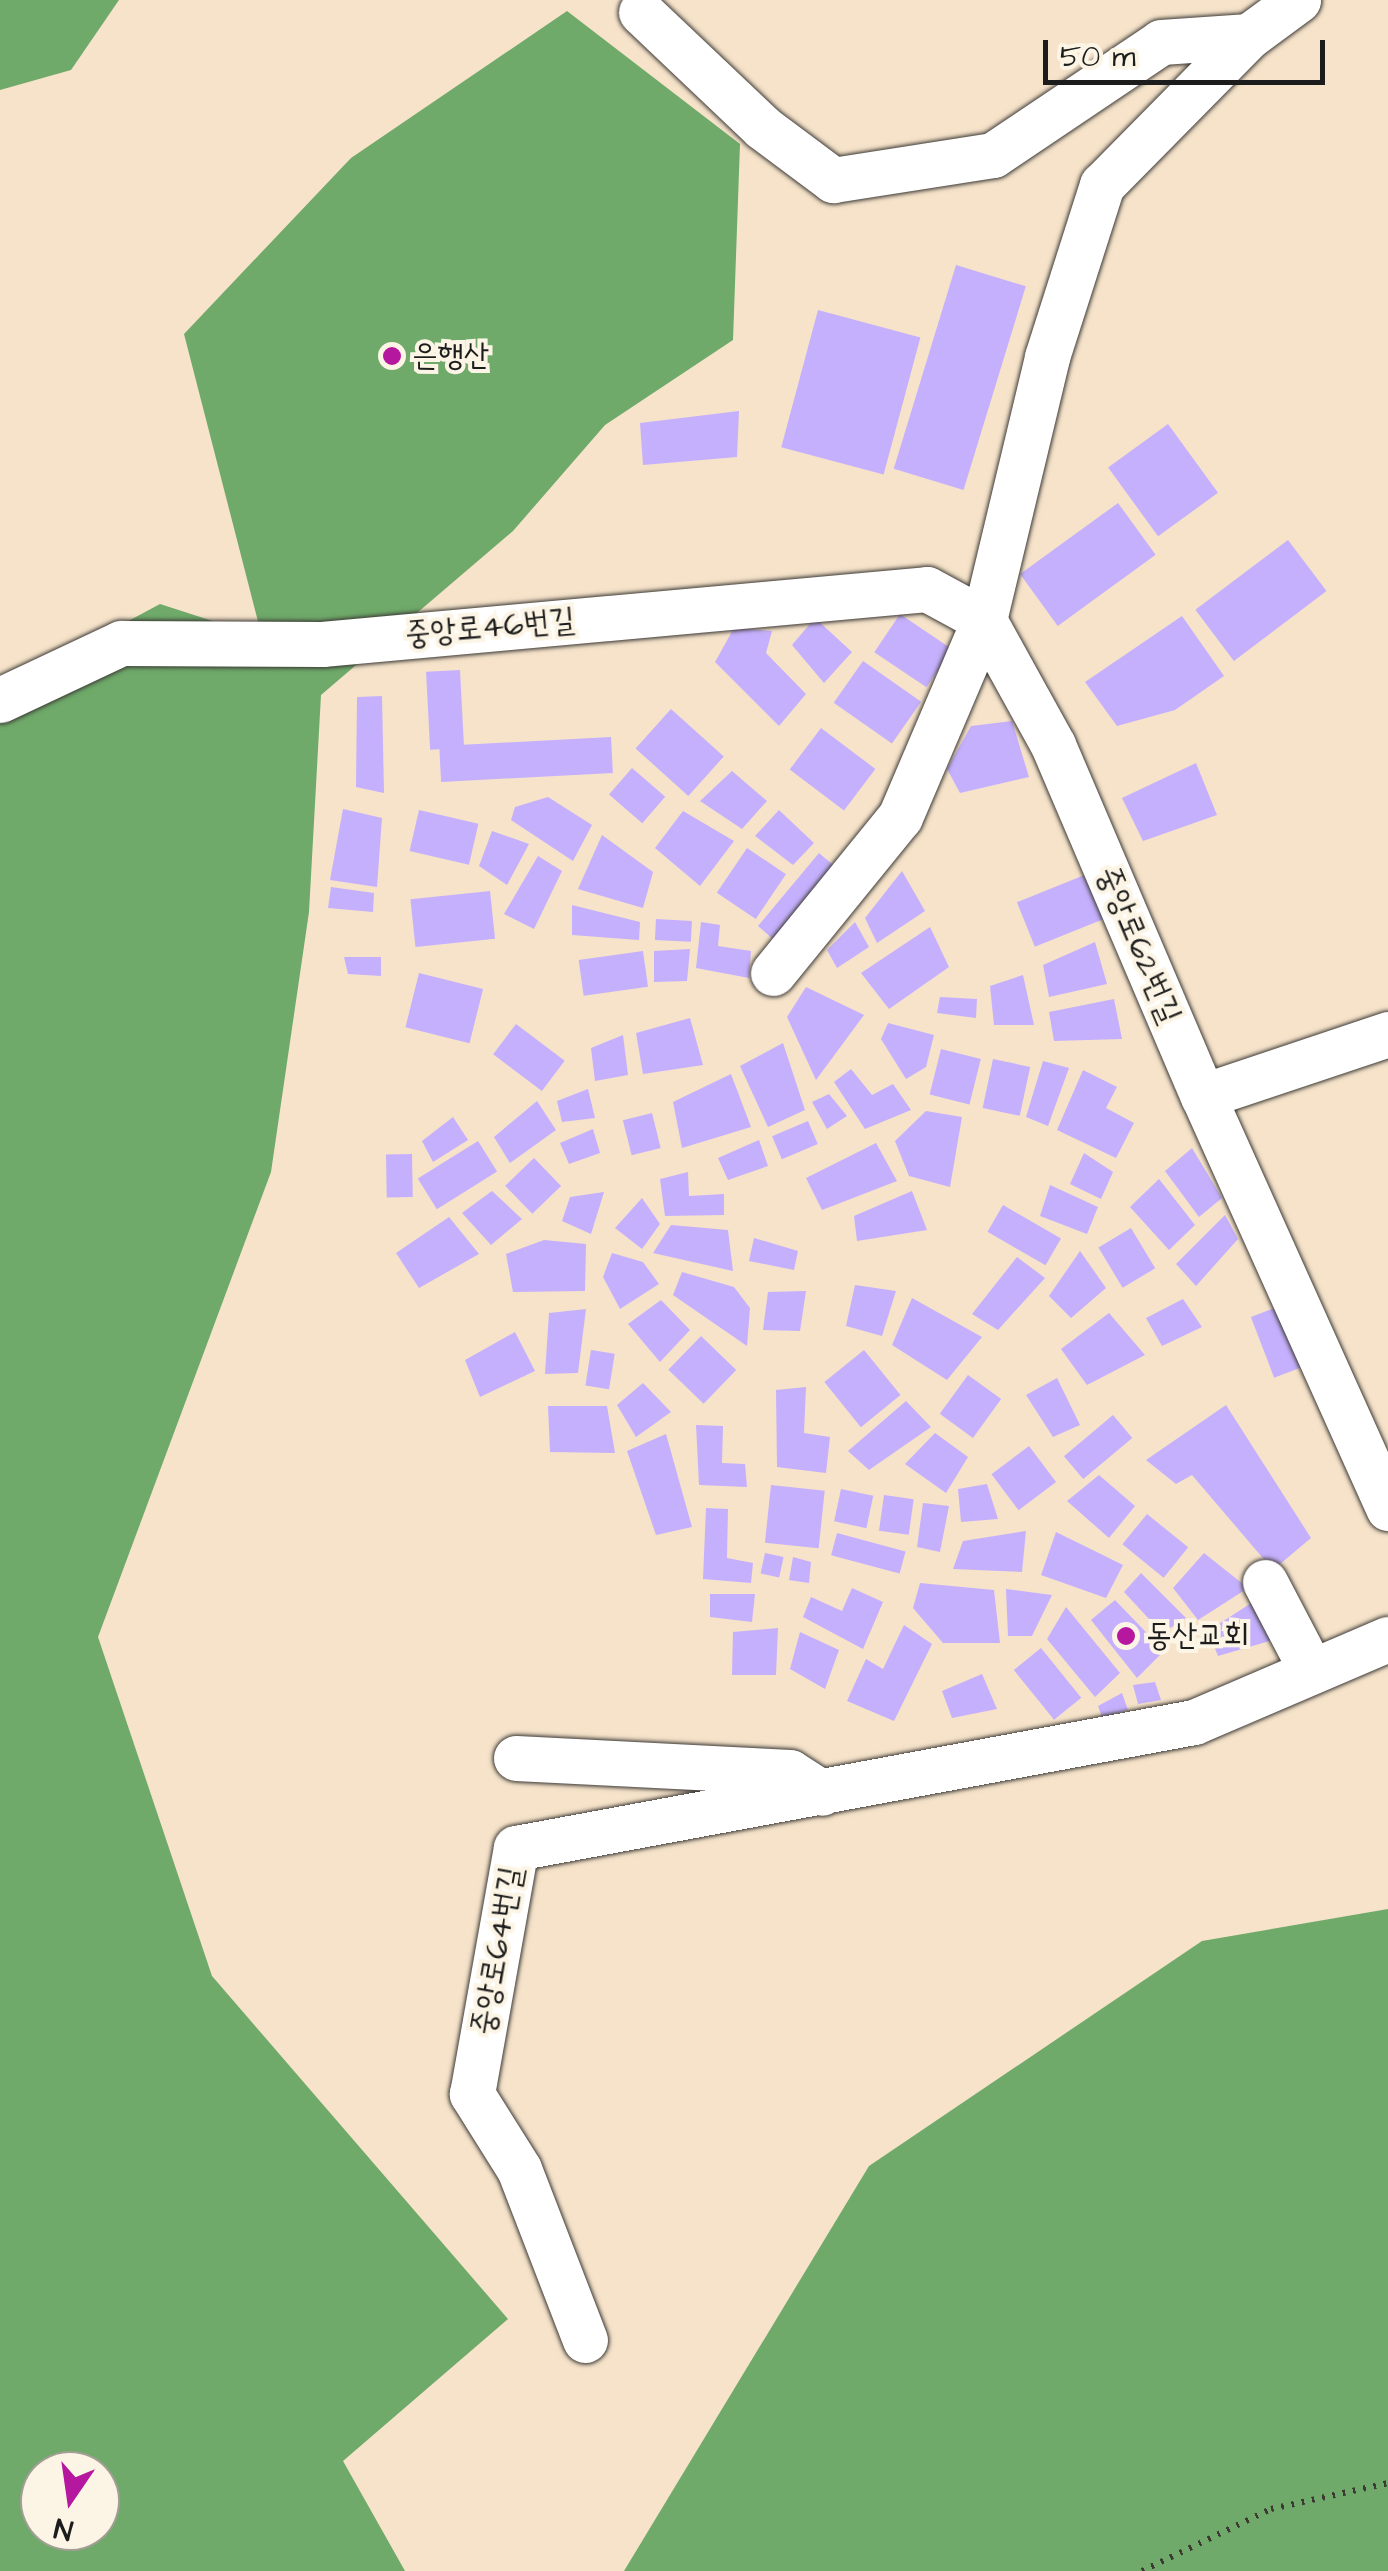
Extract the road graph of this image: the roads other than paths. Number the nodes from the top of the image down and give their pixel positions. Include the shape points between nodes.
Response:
1 (1298, 0) edge
2 (641, 12) dead end
3 (1248, 36) junction
4 (984, 620) junction
5 (0, 700) edge
6 (774, 972) dead end
7 (1388, 1034) edge
8 (1203, 1096) junction
9 (1388, 1508) edge
10 (1264, 1582) dead end
11 (1388, 1639) edge
12 (1310, 1668) junction
13 (516, 1758) dead end
14 (824, 1794) junction
15 (585, 2340) dead end

1 - 3 street
2 - 3 street via 762,127 833,180 993,156 1161,42
3 - 4 street via 1102,185 1047,357
4 - 5 street, 중앙로46번길 via 927,589 322,644 120,643
4 - 6 street via 900,816
4 - 8 street, 중앙로62번길 via 1052,745
7 - 8 street
8 - 9 street, 중앙로62번길
10 - 12 street
11 - 12 street, 중앙로64번길
12 - 14 street, 중앙로64번길 via 1194,1722
13 - 14 street via 790,1772
14 - 15 street, 중앙로64번길 via 516,1848 472,2094 519,2169

